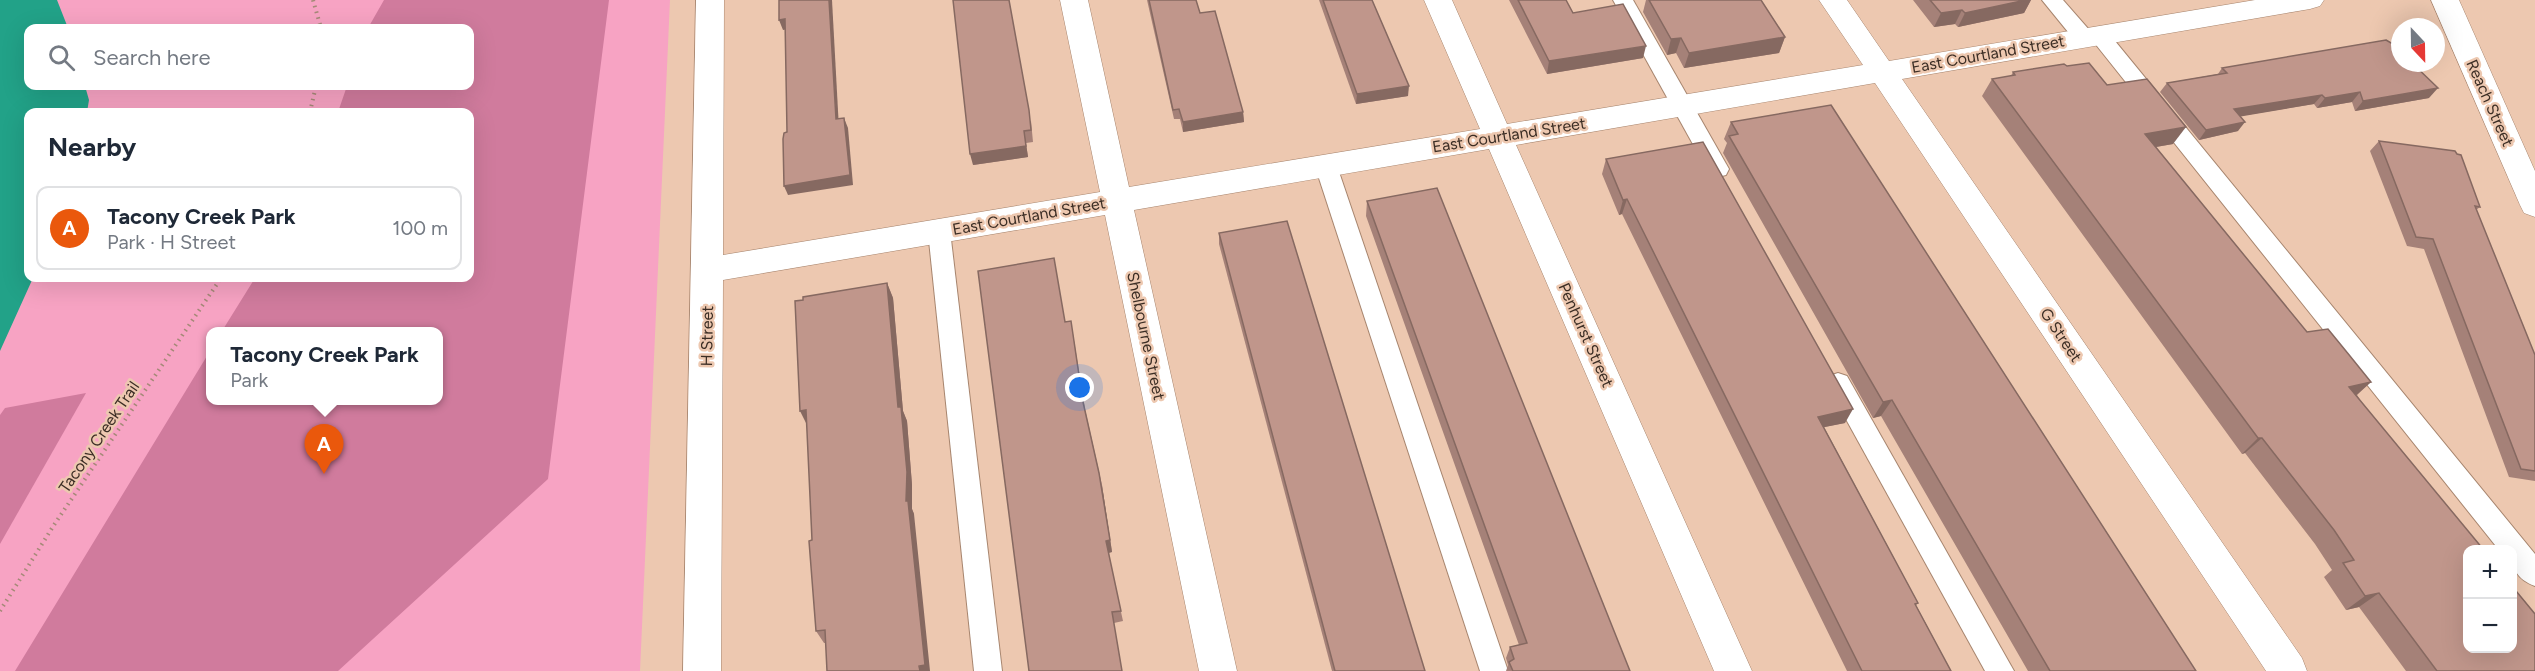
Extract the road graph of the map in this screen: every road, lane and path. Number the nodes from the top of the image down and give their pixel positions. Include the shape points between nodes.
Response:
1 (313, 0) edge
2 (710, 0) edge
3 (1074, 0) edge
4 (1438, 0) edge
5 (1623, 0) edge
6 (1833, 0) edge
7 (2052, 0) edge
8 (2310, 0) edge
9 (2445, 0) edge
10 (320, 24) edge
11 (2092, 37) junction
12 (1883, 72) junction
13 (315, 90) edge
14 (1683, 107) junction
15 (311, 108) edge
16 (1498, 137) junction
17 (1326, 166) junction
18 (1730, 190) edge
19 (1117, 201) junction
20 (2535, 205) edge
21 (939, 231) junction
22 (708, 270) junction
23 (218, 282) edge
24 (1829, 368) edge
25 (2535, 574) edge
26 (0, 611) edge
27 (702, 671) edge
28 (988, 671) edge
29 (1218, 671) edge
30 (1494, 671) edge
31 (1733, 671) edge
32 (2000, 671) edge
33 (2288, 671) edge

1 - 10 path
2 - 22 street, H Street
3 - 19 street, Shelbourne Street
4 - 16 street, Penhurst Street
5 - 14 lane
6 - 12 street, G Street
7 - 11 lane
8 - 11 street, East Courtland Street
9 - 20 street, Reach Street
11 - 12 street, East Courtland Street
11 - 25 lane
12 - 14 street, East Courtland Street
12 - 33 street, G Street
13 - 15 path
14 - 16 street, East Courtland Street
14 - 18 lane
16 - 17 street, East Courtland Street
16 - 31 street, Penhurst Street
17 - 19 street, East Courtland Street
17 - 30 lane
19 - 21 street, East Courtland Street
19 - 29 street, Shelbourne Street
21 - 22 street, East Courtland Street
21 - 28 lane
22 - 27 street, H Street
23 - 26 path, Tacony Creek Trail
24 - 32 lane

